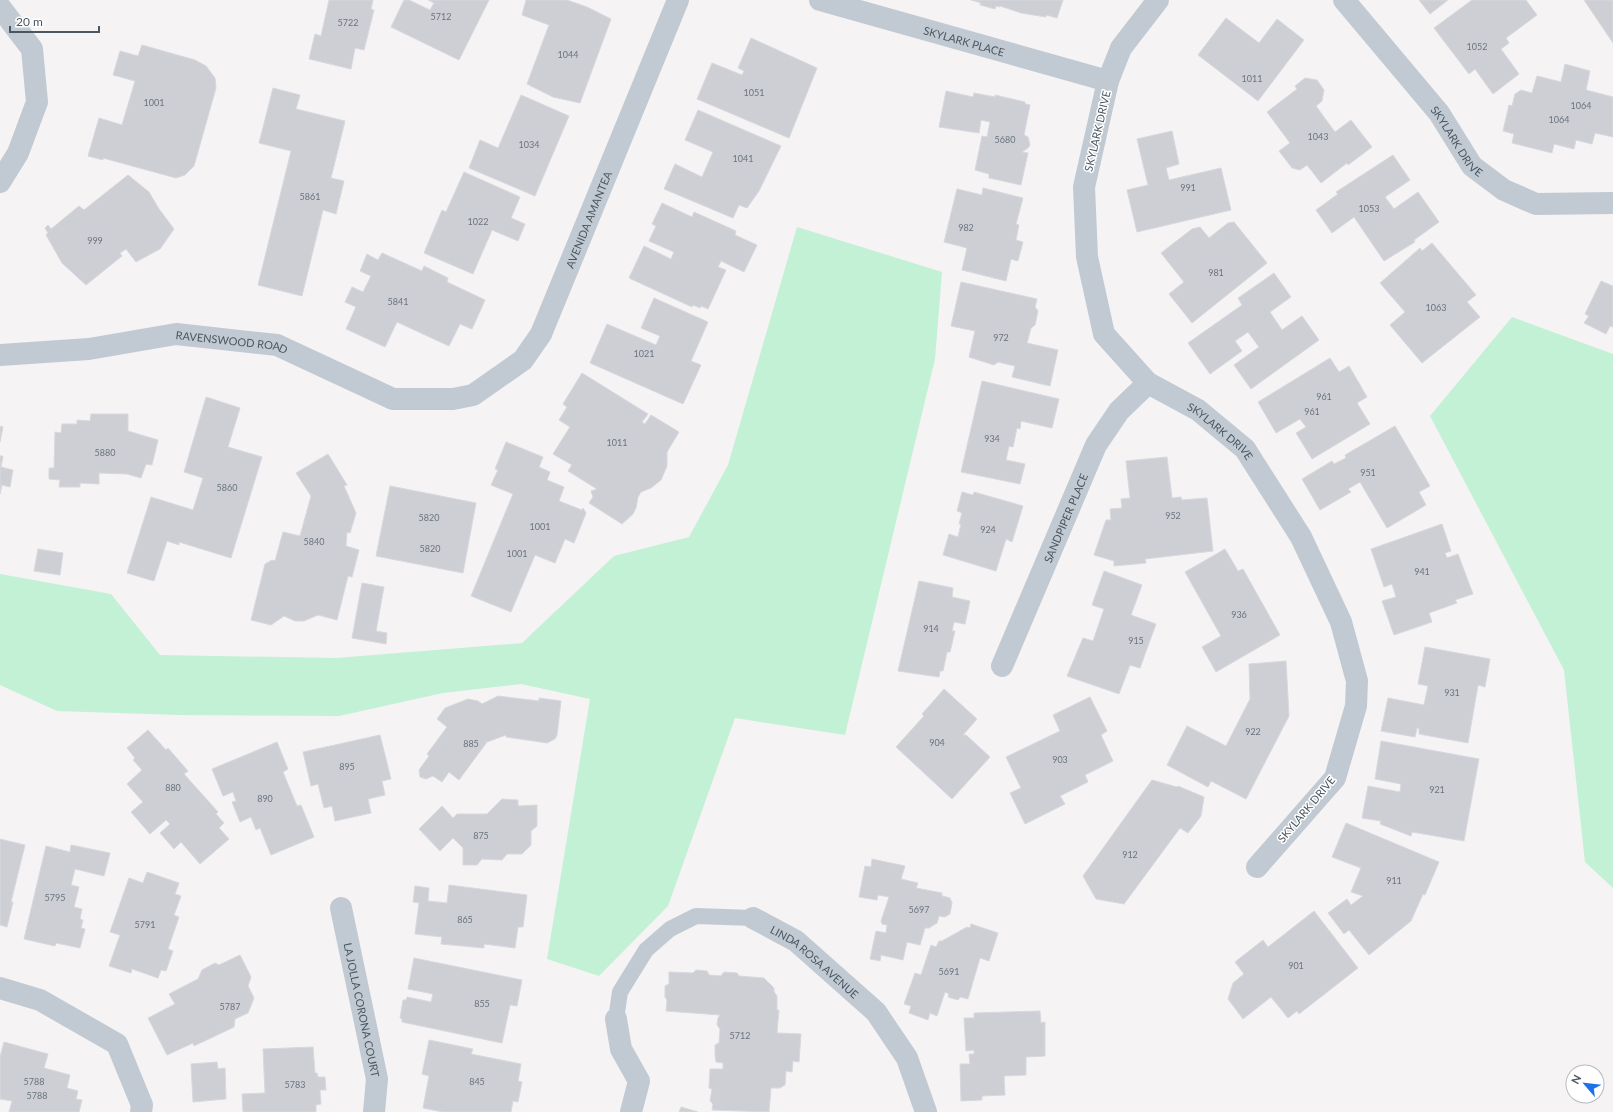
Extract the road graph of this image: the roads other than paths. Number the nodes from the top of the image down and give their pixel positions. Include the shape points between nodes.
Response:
1 (678, 0) edge
2 (820, 0) edge
3 (1158, 0) edge
4 (1344, 0) edge
5 (0, 7) edge
6 (1108, 81) junction
7 (0, 182) edge
8 (1613, 203) edge
9 (0, 355) edge
10 (1148, 383) junction
11 (453, 399) joint
12 (1002, 666) dead end
13 (1257, 867) dead end
14 (341, 908) dead end
15 (753, 918) joint
16 (0, 988) edge
17 (616, 1019) joint
18 (141, 1112) edge
19 (374, 1112) edge
20 (631, 1112) edge
21 (926, 1112) edge

1 - 11 street, AVENIDA AMANTEA via 541,334 523,360 473,395
2 - 6 street, SKYLARK PLACE
3 - 6 street, SKYLARK DRIVE via 1121,48
4 - 8 street, SKYLARK DRIVE via 1439,113 1472,166 1504,190 1536,204
5 - 7 street via 32,49 37,102 18,153
6 - 10 street, SKYLARK DRIVE via 1084,187 1087,257 1104,334
9 - 11 street, RAVENSWOOD ROAD via 89,349 176,334 277,345 393,399
10 - 12 street, SANDPIPER PLACE via 1119,411 1096,445
10 - 13 street, SKYLARK DRIVE via 1198,410 1245,449 1301,537 1341,622 1357,681 1356,706 1335,778
14 - 19 street, LA JOLLA CORONA COURT via 377,1079
15 - 17 lane, LINDA ROSA AVENUE via 696,916 670,929 646,950 620,992
15 - 21 street, LINDA ROSA AVENUE via 796,941 876,1012 907,1058
16 - 18 street via 40,1000 117,1044 142,1105
17 - 20 street via 621,1049 639,1081

